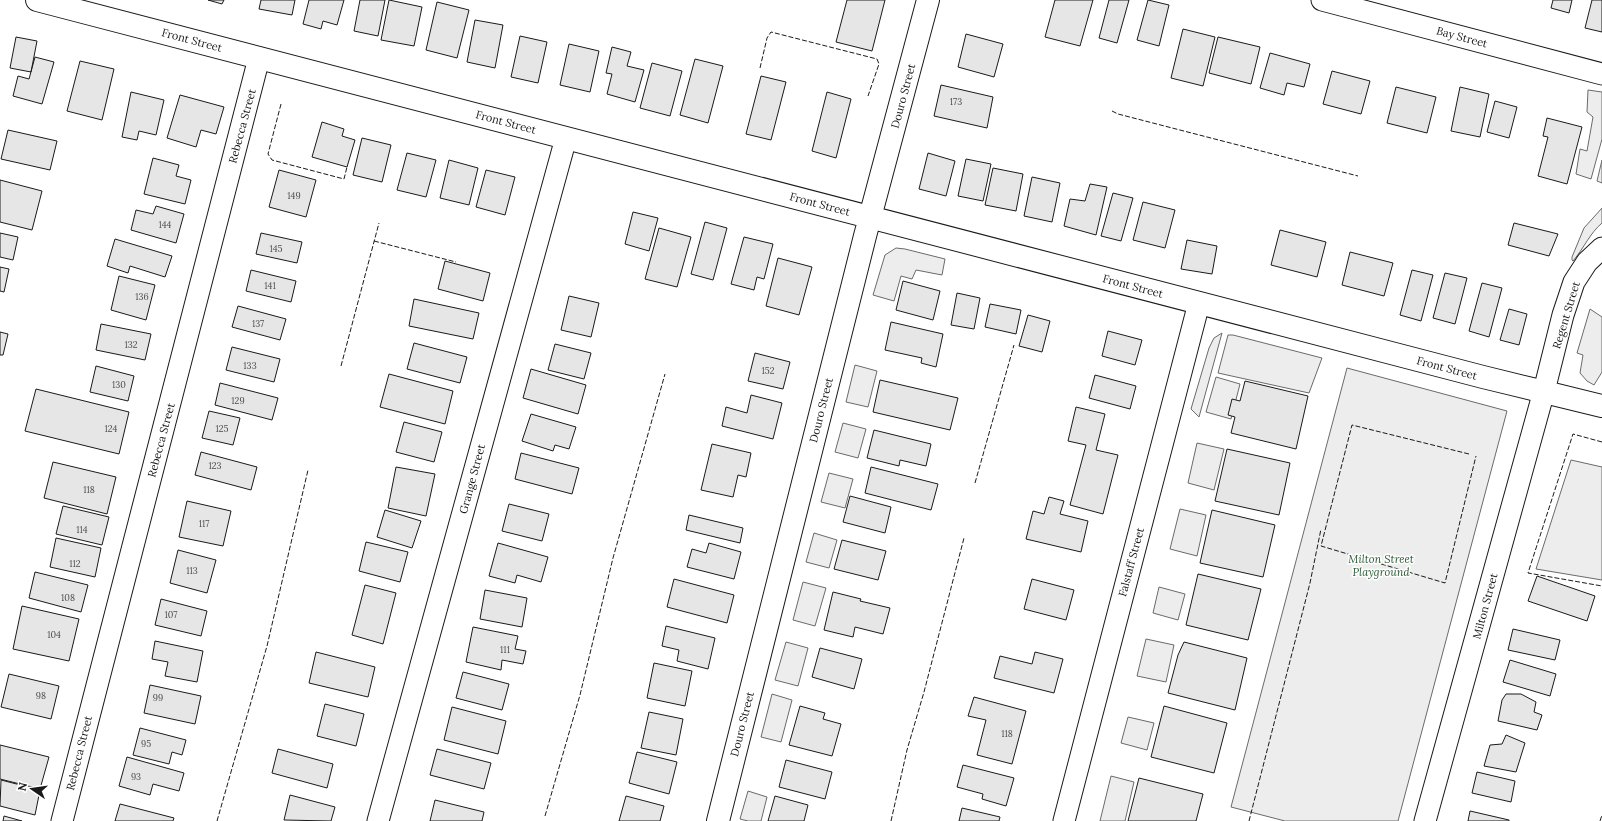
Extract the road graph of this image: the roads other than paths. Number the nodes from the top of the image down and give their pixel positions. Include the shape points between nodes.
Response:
1 (37, 0) edge
2 (928, 0) edge
3 (1322, 0) edge
4 (259, 58) junction
5 (1602, 74) edge
6 (566, 138) junction
7 (871, 217) junction
8 (1602, 248) edge
9 (1199, 303) junction
10 (1544, 391) junction
11 (1602, 406) edge
12 (62, 821) edge
13 (378, 821) edge
14 (718, 821) edge
15 (1064, 821) edge
16 (1425, 821) edge

1 - 4 street, Front Street
2 - 7 street, Douro Street
3 - 5 street, Bay Street
4 - 6 street, Front Street
4 - 12 street, Rebecca Street
6 - 7 street, Front Street
6 - 13 street, Grange Street
7 - 9 street, Front Street
7 - 14 street, Douro Street
8 - 10 street, Regent Street via 1587,262 1574,282
9 - 10 street, Front Street via 1524,388
9 - 15 street, Falstaff Street
10 - 11 street, Front Street
10 - 16 street, Milton Street

